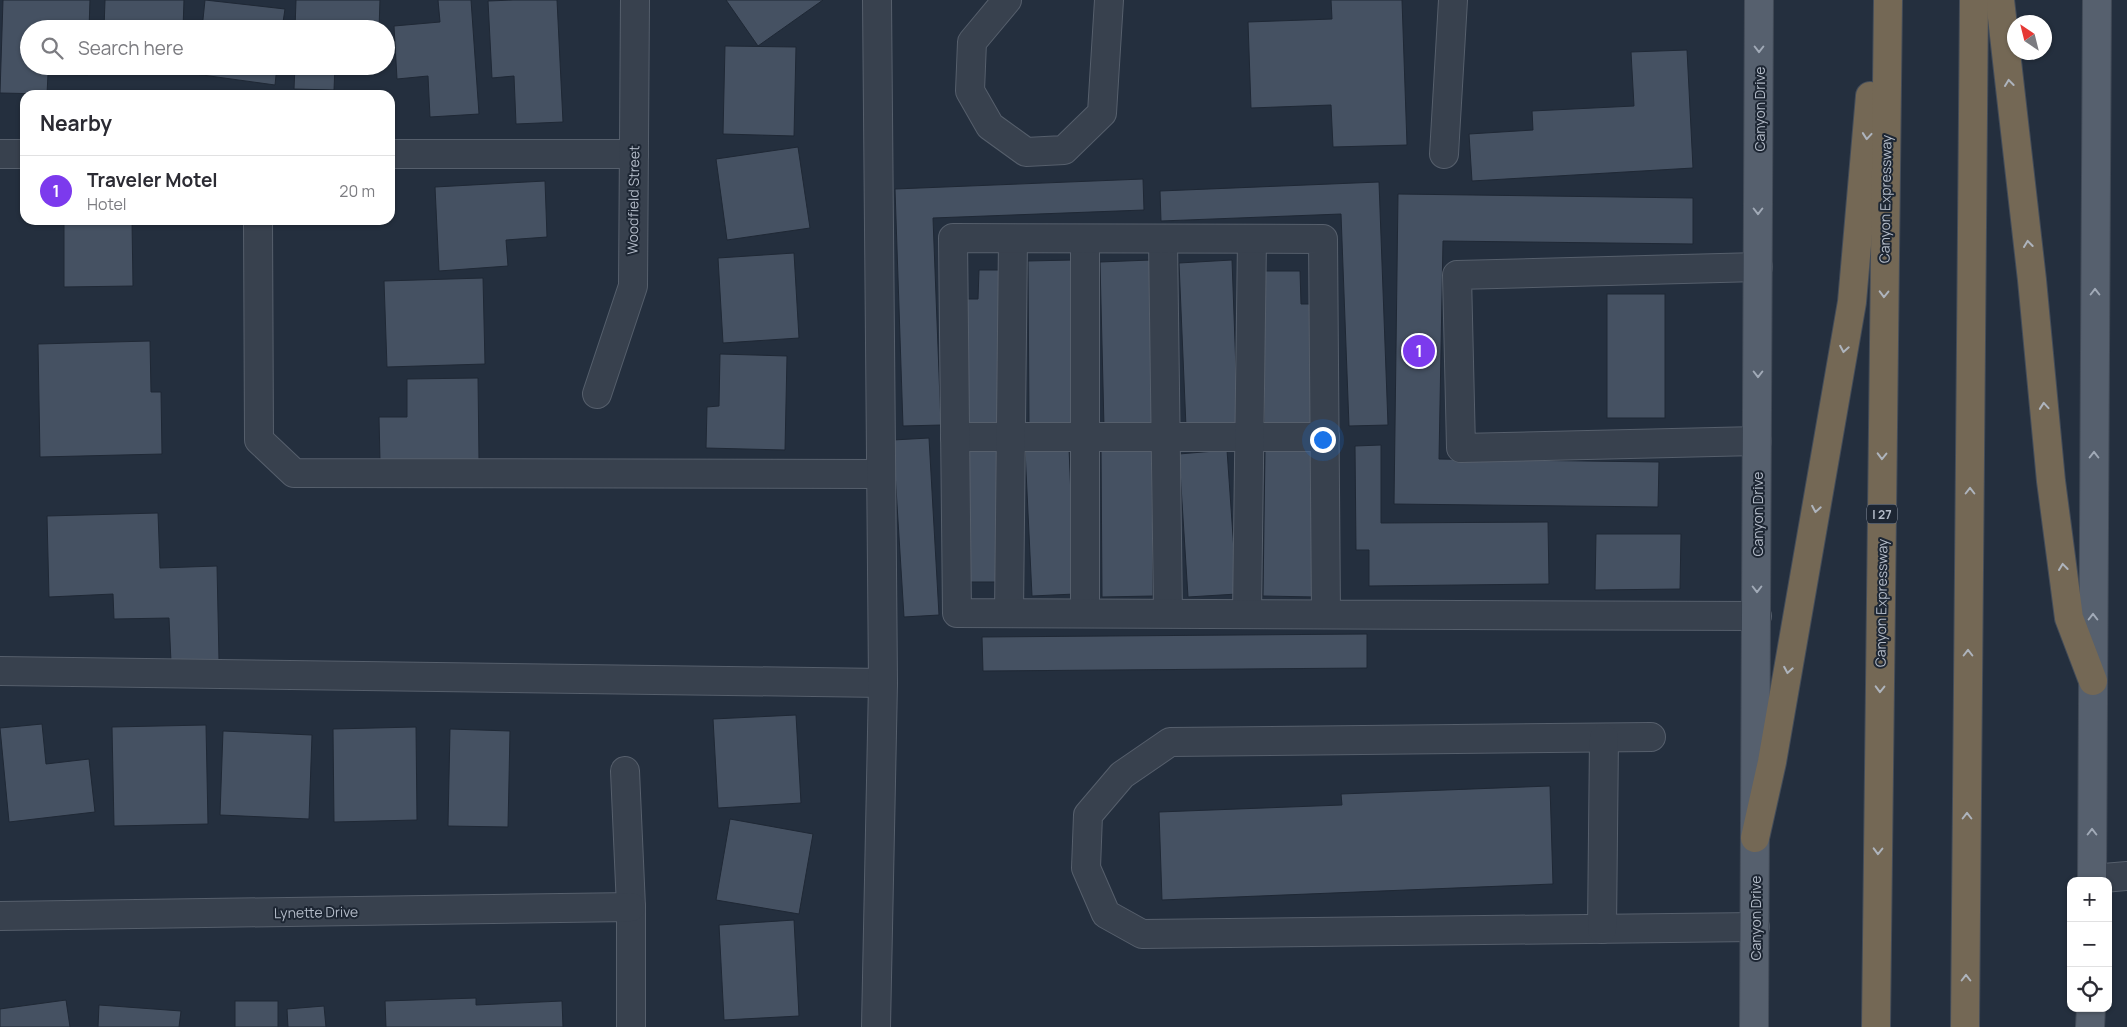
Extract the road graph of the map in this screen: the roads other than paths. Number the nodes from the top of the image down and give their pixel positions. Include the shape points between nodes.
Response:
1 (635, 0) edge
2 (877, 0) edge
3 (1007, 0) edge
4 (1109, 0) edge
5 (1453, 0) edge
6 (1760, 0) edge
7 (1879, 0) edge
8 (1888, 0) edge
9 (1974, 0) edge
10 (2000, 0) edge
11 (2097, 0) edge
12 (0, 154) edge
13 (20, 154) edge
14 (395, 154) edge
15 (634, 154) junction
16 (1444, 154) dead end
17 (258, 225) edge
18 (1085, 238) junction
19 (1013, 239) junction
20 (1163, 239) junction
21 (1252, 239) junction
22 (1758, 267) junction
23 (597, 394) dead end
24 (955, 437) junction
25 (1011, 437) junction
26 (1085, 437) junction
27 (1166, 437) junction
28 (1250, 437) junction
29 (1325, 437) junction
30 (1757, 441) junction
31 (881, 474) junction
32 (1009, 613) junction
33 (1085, 613) junction
34 (1168, 613) junction
35 (1247, 614) junction
36 (1326, 614) junction
37 (1757, 616) junction
38 (0, 671) edge
39 (2093, 681) junction
40 (883, 682) junction
41 (1651, 737) dead end
42 (1604, 738) junction
43 (625, 771) dead end
44 (1755, 838) junction
45 (2127, 876) edge
46 (2092, 877) edge
47 (2112, 878) edge
48 (631, 907) junction
49 (0, 916) edge
50 (1755, 926) junction
51 (1602, 928) junction
52 (2091, 1012) edge
53 (631, 1027) edge
54 (876, 1027) edge
55 (1754, 1027) edge
56 (1876, 1027) edge
57 (1965, 1027) edge
58 (2090, 1027) edge

1 - 15 street, Woodfield Street
2 - 31 street
3 - 4 street via 972,42 970,91 990,126 1026,152 1064,150 1102,112
5 - 16 street
6 -> 22 main road, Canyon Drive
7 -> 44 highway via 1852,302 1772,762
8 -> 56 highway, Canyon Expressway / I 27
57 -> 9 highway
39 -> 10 highway via 2069,618 2051,481
39 -> 11 main road
12 - 13 street
14 - 15 street
15 - 23 street, Woodfield Street via 632,286
17 - 31 street via 259,440 294,473
18 - 19 street
18 - 20 street
18 - 26 street
19 - 24 street via 953,238
19 - 25 street
20 - 21 street
20 - 27 street
21 - 28 street
21 - 29 street via 1324,239
22 -> 30 main road, Canyon Drive
22 - 30 street via 1457,274 1461,448
24 - 25 street
24 - 32 street via 957,613
25 - 26 street
25 - 32 street
26 - 27 street
26 - 33 street
27 - 28 street
27 - 34 street
28 - 29 street
28 - 35 street
29 - 36 street
30 -> 37 main road, Canyon Drive
31 - 40 street
32 - 33 street
33 - 34 street
34 - 35 street
35 - 36 street
36 - 37 street
37 - 44 main road, Canyon Drive
38 - 40 street
46 -> 39 main road
40 - 54 street
41 - 42 street
42 - 51 street
42 - 51 street via 1170,742 1122,774 1088,814 1086,868 1106,914 1142,934
43 - 48 street
44 - 50 main road, Canyon Drive
45 - 47 street
48 - 49 street, Lynette Drive
48 - 53 street
50 - 51 street
50 - 55 main road, Canyon Drive
52 - 58 main road

